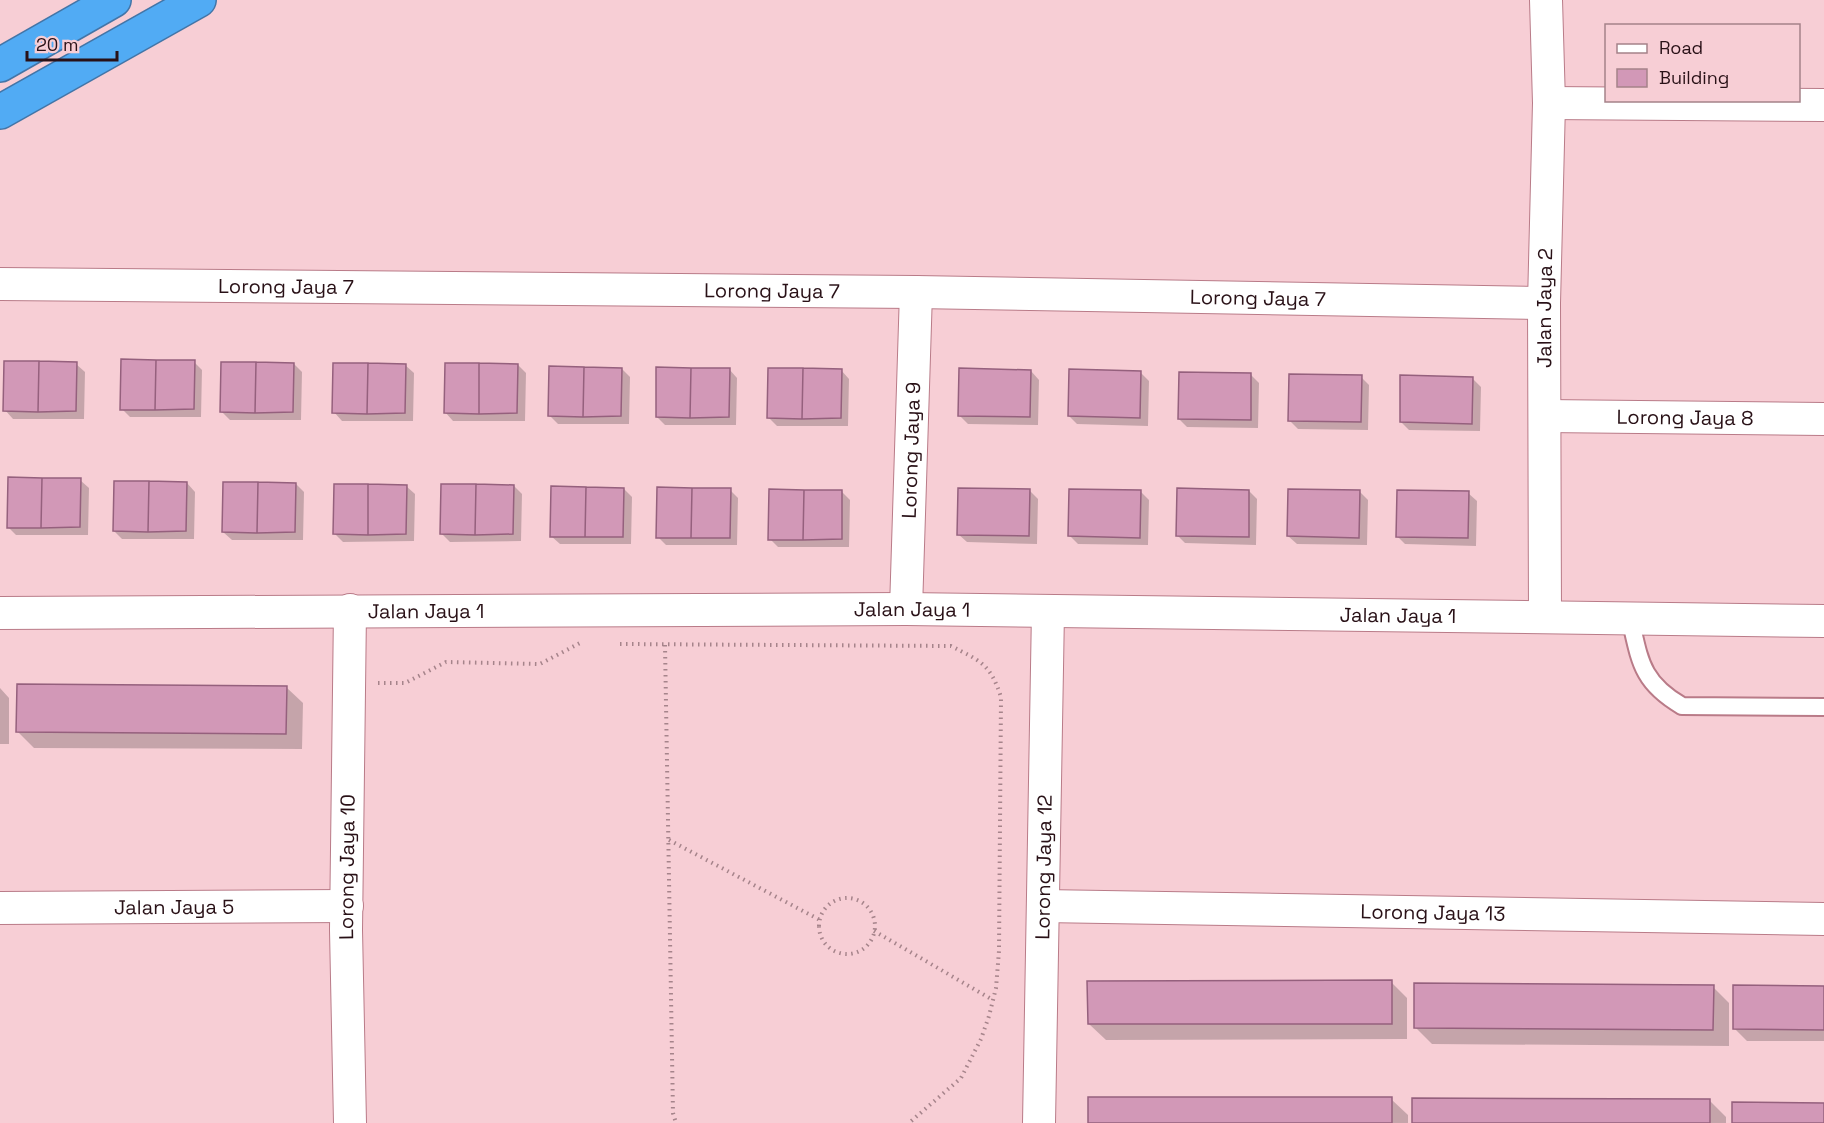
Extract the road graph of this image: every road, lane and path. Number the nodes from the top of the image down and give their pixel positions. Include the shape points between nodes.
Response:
1 (114, 0) edge
2 (199, 0) edge
3 (1546, 0) edge
4 (0, 65) edge
5 (1549, 103) junction
6 (1824, 105) edge
7 (0, 112) edge
8 (0, 284) edge
9 (916, 292) junction
10 (1544, 303) junction
11 (1545, 416) junction
12 (1824, 419) edge
13 (906, 609) junction
14 (351, 610) junction
15 (1048, 611) junction
16 (0, 613) edge
17 (1545, 616) junction
18 (1630, 618) junction
19 (1824, 621) edge
20 (590, 643) dead end
21 (611, 644) dead end
22 (665, 645) junction
23 (376, 683) dead end
24 (1824, 707) edge
25 (669, 840) junction
26 (346, 906) junction
27 (1043, 906) junction
28 (0, 908) edge
29 (1824, 919) edge
30 (820, 920) junction
31 (874, 931) junction
32 (993, 1000) junction
33 (350, 1123) edge
34 (676, 1123) edge
35 (909, 1123) edge
36 (1039, 1123) edge

1 - 4 highway
2 - 7 highway
3 - 5 street, Jalan Jaya 2
5 - 6 street
5 - 10 street, Jalan Jaya 2
8 - 9 street, Lorong Jaya 7
9 - 10 street, Lorong Jaya 7
9 - 13 street, Lorong Jaya 9
10 - 11 street, Jalan Jaya 2
11 - 12 street, Lorong Jaya 8
11 - 17 street, Jalan Jaya 2
13 - 14 street, Jalan Jaya 1
13 - 15 street, Jalan Jaya 1
14 - 16 street, Jalan Jaya 1
14 - 26 street, Lorong Jaya 10
15 - 17 street, Jalan Jaya 1
15 - 27 street, Lorong Jaya 12
17 - 18 street, Jalan Jaya 1
18 - 19 street, Jalan Jaya 1
18 - 24 lane via 1641,664 1652,684 1682,706
20 - 23 path via 579,643 540,664 446,662 405,683
21 - 22 path
22 - 25 path
22 - 32 path via 951,646 982,662 995,678 1000,697 999,951
25 - 30 path
25 - 34 path
26 - 28 street, Jalan Jaya 5
26 - 33 street, Lorong Jaya 10
27 - 29 street, Lorong Jaya 13
27 - 36 street, Lorong Jaya 12
30 - 31 path via 833,902 850,898 872,913
30 - 31 path via 823,942 847,954 857,952
31 - 32 path
32 - 35 path via 981,1039 961,1078

